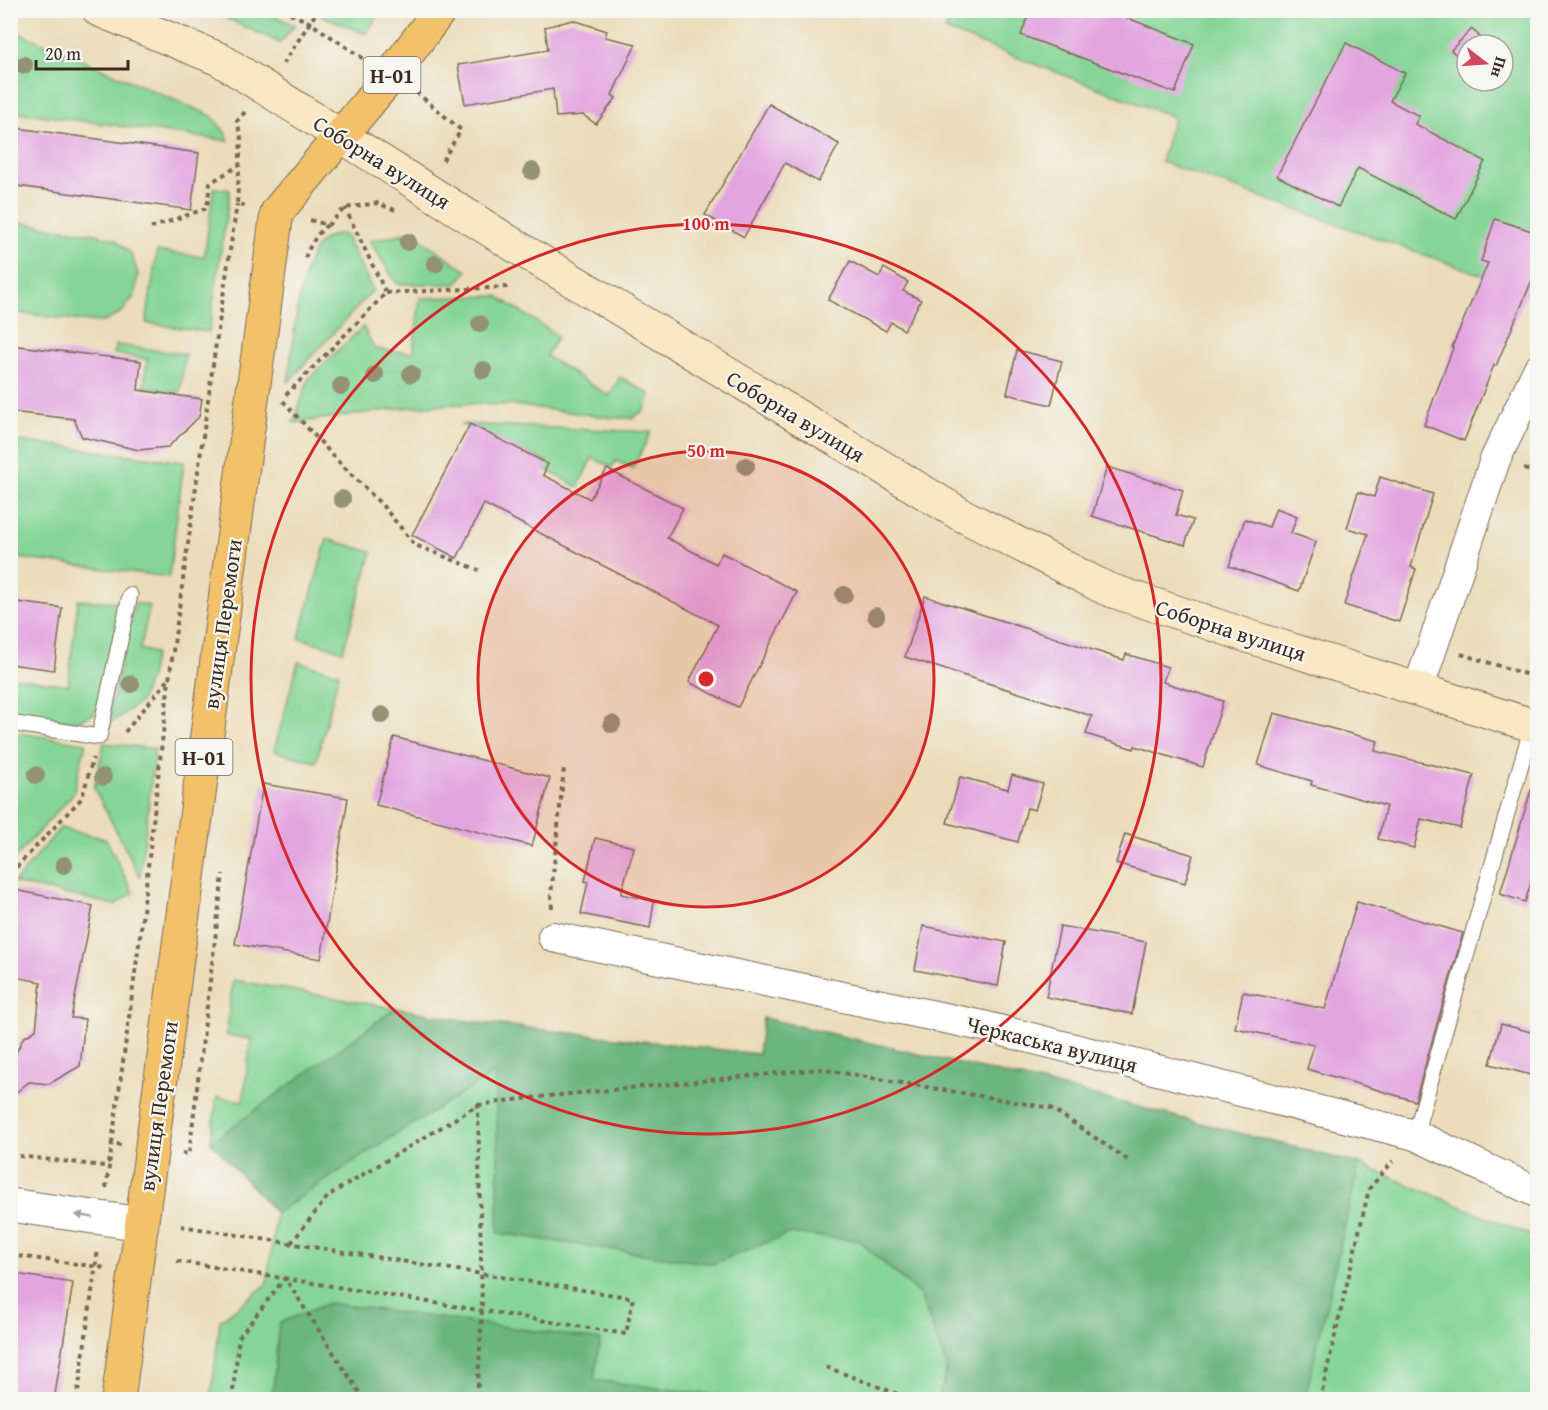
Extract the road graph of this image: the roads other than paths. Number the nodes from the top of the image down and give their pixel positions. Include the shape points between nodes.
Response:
1 (99, 10) edge
2 (440, 10) edge
3 (340, 136) junction
4 (1538, 370) edge
5 (130, 595) dead end
6 (1418, 690) junction
7 (10, 723) edge
8 (1535, 727) edge
9 (553, 937) road end
10 (1415, 1135) junction
11 (1538, 1192) edge
12 (10, 1205) edge
13 (142, 1224) junction
14 (118, 1400) edge

1 - 3 main road, Соборна вулиця via 219,59
2 - 3 main road, вулиця Перемоги / Н-01
3 - 6 main road, Соборна вулиця via 960,514 1107,589
3 - 13 main road, вулиця Перемоги / Н-01 via 277,212
4 - 6 street via 1495,460
5 - 7 lane via 99,737
6 - 8 main road, Соборна вулиця
8 - 10 lane
9 - 10 street, Черкаська вулиця via 983,1026
10 - 11 street, Черкаська вулиця
13 -> 12 street
13 - 14 main road, вулиця Перемоги / Н-01

